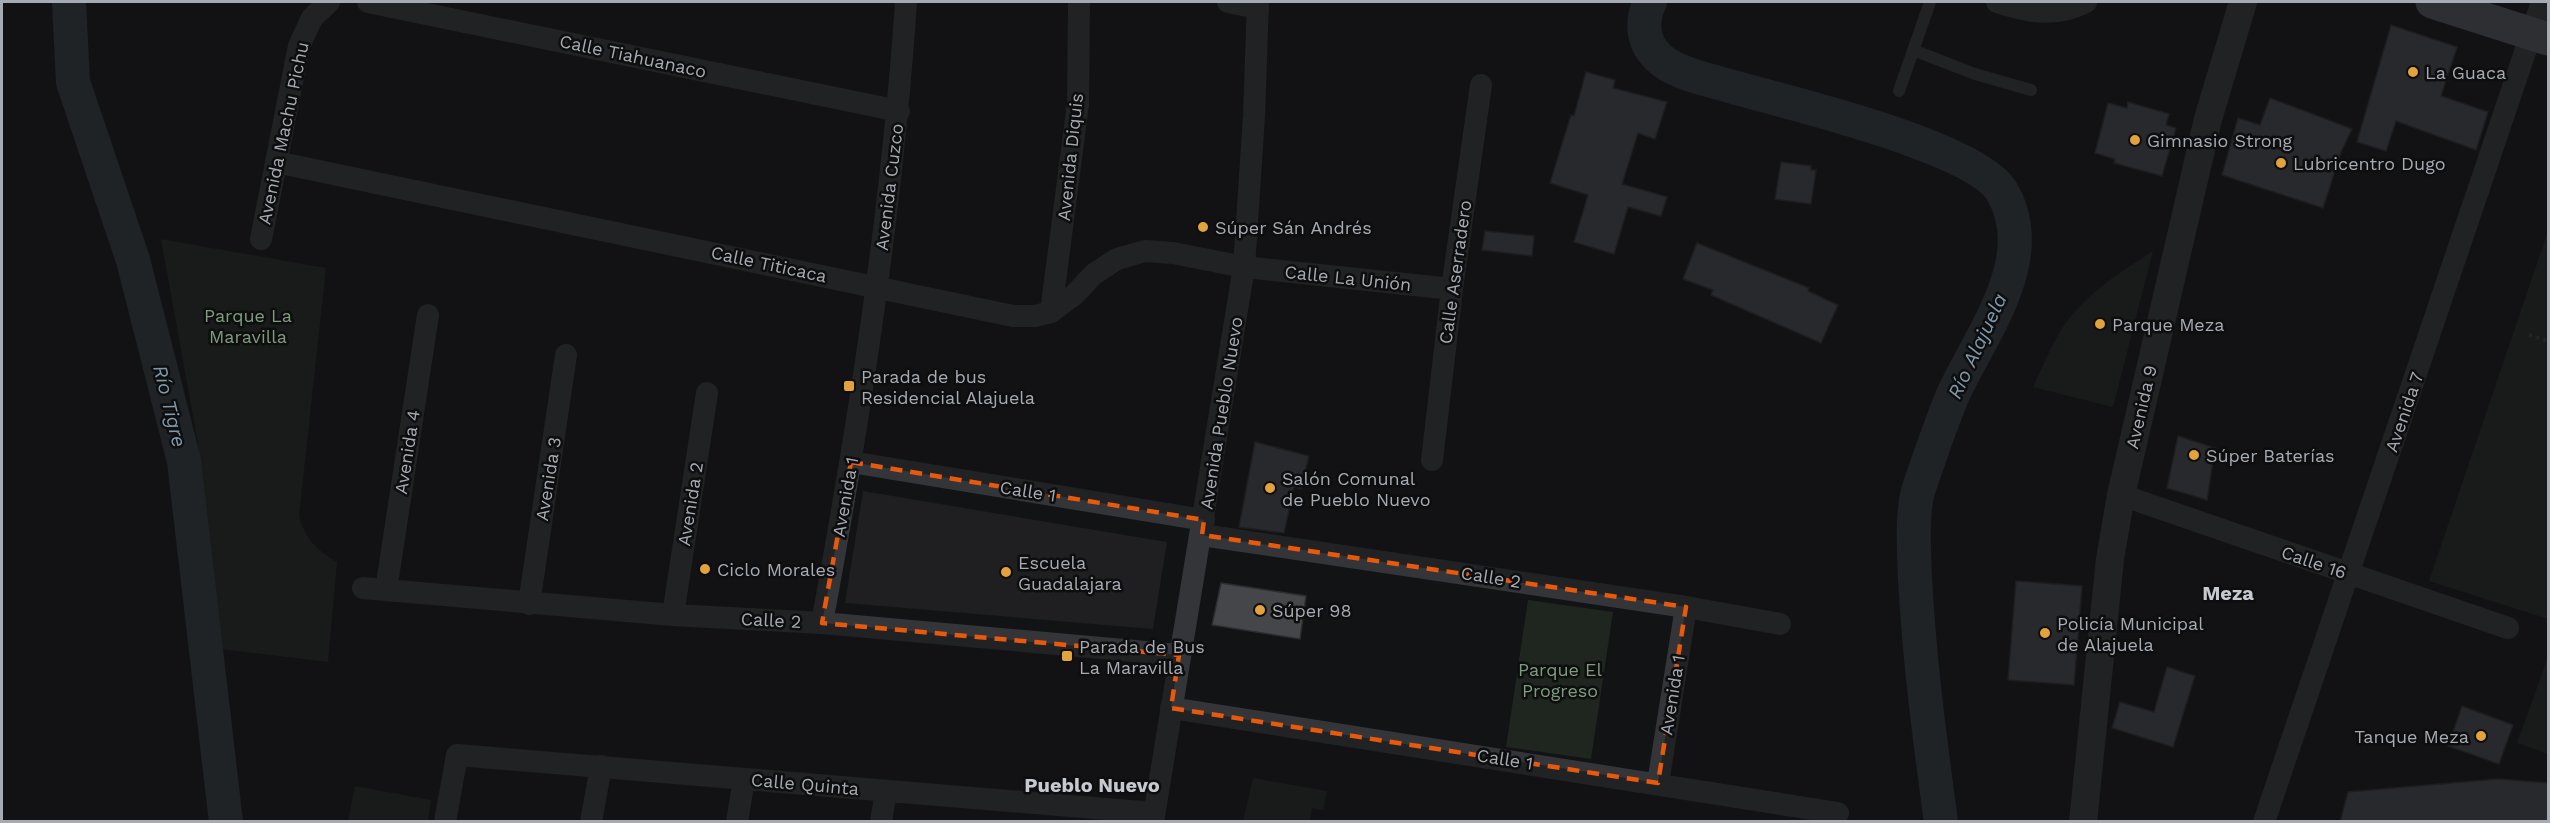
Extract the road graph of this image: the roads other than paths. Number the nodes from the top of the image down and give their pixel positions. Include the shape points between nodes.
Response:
1 (329, 2) edge
2 (368, 2) edge
3 (906, 2) edge
4 (1079, 2) edge
5 (1228, 2) edge
6 (1930, 2) edge
7 (1996, 2) edge
8 (2086, 2) edge
9 (2243, 2) edge
10 (2432, 2) edge
11 (2542, 2) edge
12 (1258, 4) edge
13 (2540, 36) edge
14 (1913, 50) junction
15 (1481, 85) dead end
16 (2031, 90) dead end
17 (1899, 91) dead end
18 (899, 111) junction
19 (276, 162) junction
20 (261, 239) dead end
21 (1244, 267) junction
22 (877, 287) junction
23 (1452, 289) junction
24 (1051, 312) junction
25 (428, 315) dead end
26 (566, 355) dead end
27 (865, 371) joint
28 (707, 393) dead end
29 (1432, 460) dead end
30 (851, 462) junction
31 (2121, 495) junction
32 (1203, 527) junction
33 (2349, 574) junction
34 (374, 589) joint
35 (529, 604) junction
36 (1686, 607) junction
37 (673, 615) junction
38 (822, 623) junction
39 (1780, 624) dead end
40 (2508, 628) dead end
41 (1179, 655) junction
42 (1171, 708) junction
43 (601, 766) junction
44 (744, 779) junction
45 (1658, 783) junction
46 (886, 791) junction
47 (1838, 813) dead end
48 (1153, 818) edge
49 (445, 822) edge
50 (591, 822) edge
51 (737, 822) edge
52 (881, 822) edge
53 (2083, 822) edge
54 (2264, 822) edge

1 - 19 street, Avenida Machu Pichu via 312,18 299,46
2 - 18 street, Calle Tiahuanaco
3 - 18 street, Avenida Cuzco
4 - 24 street, Avenida Diquis via 1077,105
5 - 12 street
6 - 14 lane
7 - 8 street via 2035,13 2056,12
9 - 31 street, Avenida 9 via 2208,118
10 - 13 main road
11 - 13 street, Avenida 7
12 - 21 street, Avenida Pueblo Nuevo
13 - 33 street, Avenida 7
14 - 16 lane
14 - 17 lane
15 - 23 street, Calle Aserradero
18 - 22 street, Avenida Cuzco
19 - 20 street, Avenida Machu Pichu
19 - 22 street, Calle Titicaca
21 - 23 street, Calle La Unión
21 - 24 street, Calle Titicaca via 1145,251 1117,259
21 - 32 street, Avenida Pueblo Nuevo
22 - 24 street, Calle Titicaca via 1013,316
22 - 27 street, Avenida Cuzco
23 - 29 street, Calle Aserradero
25 - 34 street, Avenida 4
26 - 35 street, Avenida 3
27 - 30 street, Avenida 1
28 - 37 street, Avenida 2
30 - 32 street, Calle 1
30 - 38 street, Avenida 1
31 - 33 street, Calle 16
31 - 53 street, Avenida 9 via 2110,559
32 - 36 street, Calle 2
32 - 41 street, Avenida Pueblo Nuevo
33 - 40 street, Calle 16
33 - 54 street, Avenida 7
34 - 35 street, Calle 2
35 - 37 street, Calle 2
36 - 39 street, Calle 2
36 - 45 street, Avenida 1
37 - 38 street, Calle 2
38 - 41 street, Calle 2
41 - 42 street, Avenida Pueblo Nuevo
42 - 45 street, Calle 1
42 - 48 street, Avenida Pueblo Nuevo
43 - 44 street, Calle Quinta
43 - 49 street, Calle Quinta via 457,755
43 - 50 street
44 - 46 street, Calle Quinta
44 - 51 street
45 - 47 street, Calle 1
46 - 48 street, Calle Quinta
46 - 52 street

